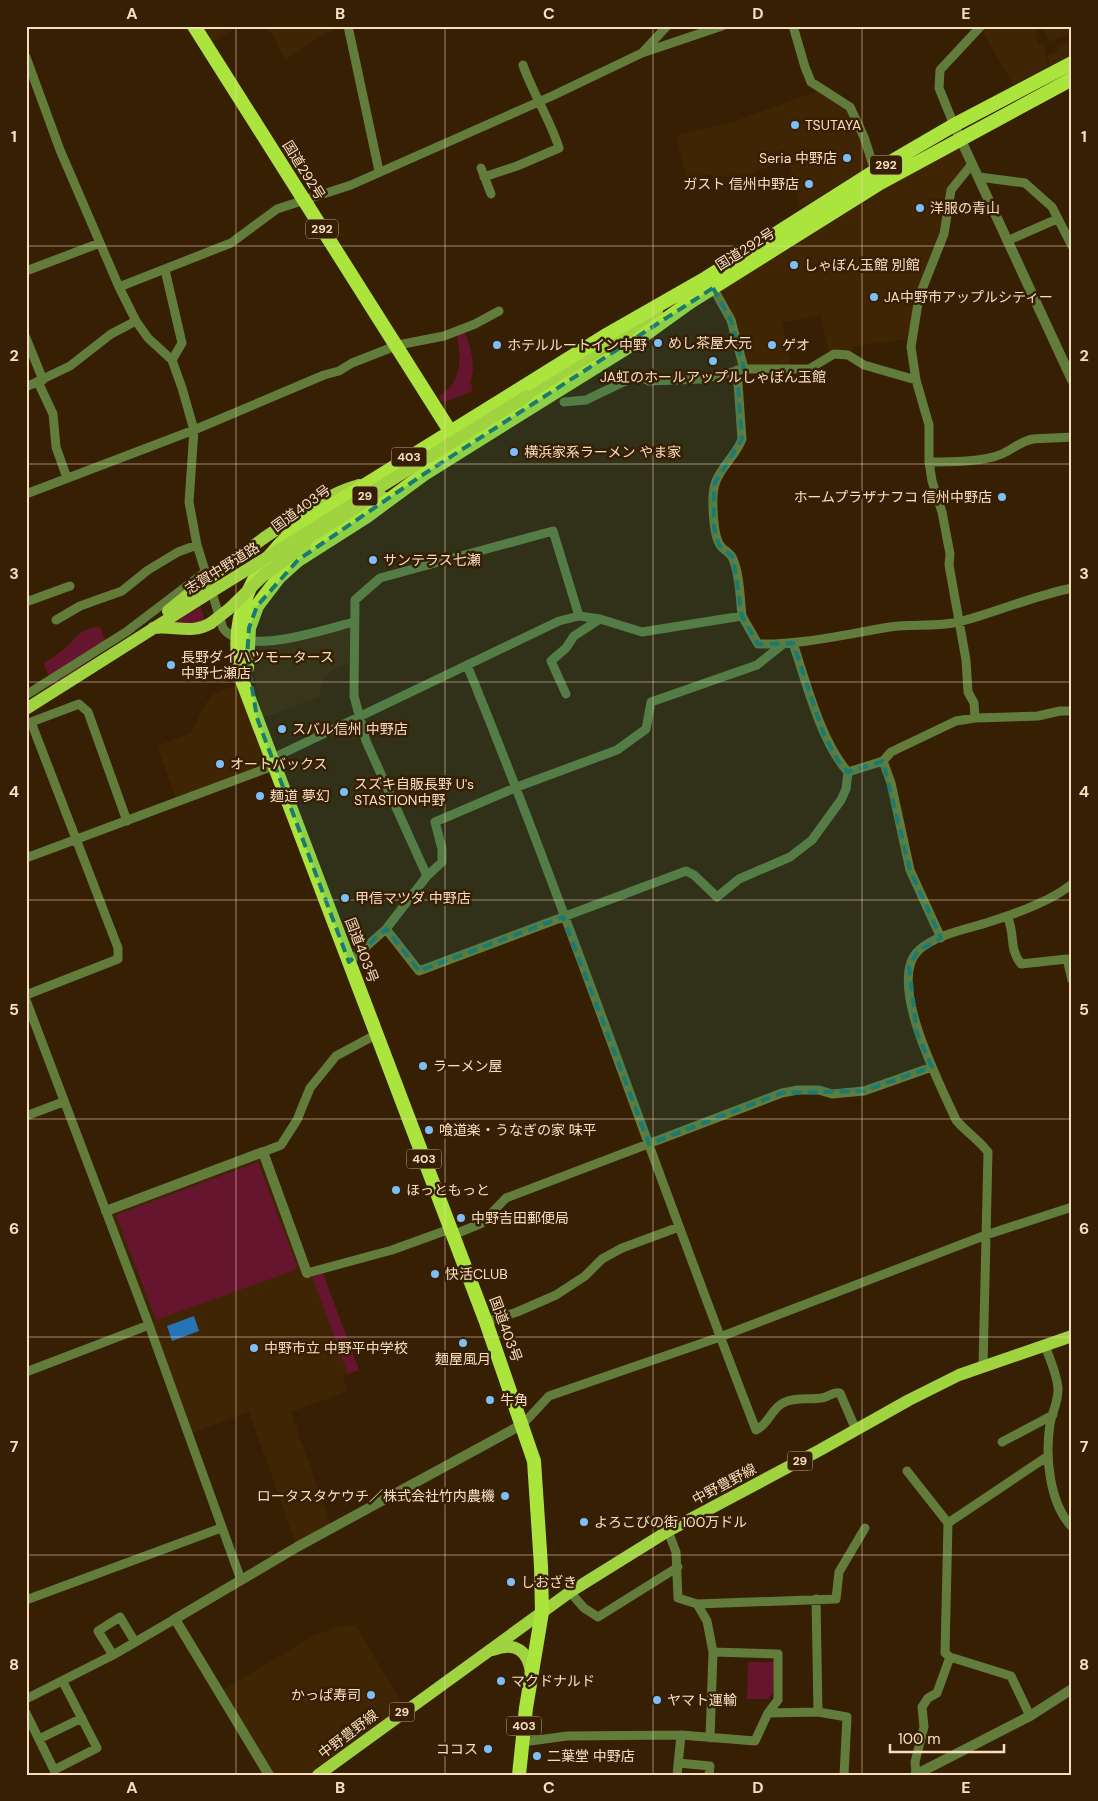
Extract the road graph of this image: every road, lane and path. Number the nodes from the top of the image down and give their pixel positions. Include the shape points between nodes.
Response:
1 (194, 26) edge
2 (348, 26) edge
3 (666, 26) edge
4 (722, 26) edge
5 (793, 26) edge
6 (981, 26) edge
7 (642, 53) junction
8 (26, 57) edge
9 (1072, 63) edge
10 (523, 65) dead end
11 (1072, 79) edge
12 (538, 102) junction
13 (954, 125) junction
14 (960, 138) junction
15 (972, 164) junction
16 (379, 171) junction
17 (875, 171) junction
18 (979, 177) junction
19 (491, 194) dead end
20 (303, 199) junction
21 (1057, 219) junction
22 (1007, 241) junction
23 (100, 243) junction
24 (1072, 246) edge
25 (165, 270) junction
26 (26, 271) edge
27 (709, 283) junction
28 (120, 287) junction
29 (499, 311) dead end
30 (136, 321) junction
31 (26, 338) edge
32 (395, 346) junction
33 (172, 360) junction
34 (740, 370) junction
35 (916, 380) junction
36 (1072, 380) edge
37 (41, 381) junction
38 (26, 387) edge
39 (564, 402) dead end
40 (194, 430) junction
41 (451, 432) junction
42 (1072, 437) edge
43 (462, 450) junction
44 (929, 462) junction
45 (424, 474) junction
46 (67, 478) junction
47 (368, 482) junction
48 (26, 494) edge
49 (198, 545) junction
50 (258, 571) junction
51 (205, 572) junction
52 (277, 579) junction
53 (70, 586) dead end
54 (1072, 588) edge
55 (201, 591) junction
56 (26, 602) edge
57 (579, 616) junction
58 (742, 616) junction
59 (600, 619) junction
60 (56, 620) dead end
61 (354, 622) junction
62 (958, 622) junction
63 (153, 628) junction
64 (243, 639) junction
65 (129, 642) junction
66 (793, 643) junction
67 (782, 645) junction
68 (466, 665) junction
69 (566, 694) dead end
70 (26, 695) edge
71 (26, 709) edge
72 (1072, 711) edge
73 (360, 717) junction
74 (975, 718) junction
75 (29, 723) edge
76 (883, 761) junction
77 (272, 762) junction
78 (848, 772) junction
79 (517, 787) junction
80 (127, 821) junction
81 (75, 839) junction
82 (26, 858) edge
83 (427, 876) junction
84 (1072, 884) edge
85 (1007, 916) junction
86 (563, 917) junction
87 (386, 929) junction
88 (941, 938) junction
89 (348, 962) junction
90 (1072, 980) edge
91 (26, 995) edge
92 (26, 1000) edge
93 (377, 1034) junction
94 (932, 1067) junction
95 (64, 1102) junction
96 (26, 1116) edge
97 (649, 1144) junction
98 (263, 1152) junction
99 (1072, 1207) edge
100 (106, 1211) junction
101 (678, 1228) junction
102 (452, 1232) junction
103 (986, 1236) junction
104 (307, 1272) joint
105 (486, 1322) junction
106 (149, 1325) junction
107 (1072, 1336) edge
108 (720, 1337) junction
109 (1046, 1346) junction
110 (983, 1366) junction
111 (26, 1372) edge
112 (1053, 1415) junction
113 (523, 1424) junction
114 (856, 1430) junction
115 (1002, 1442) dead end
116 (1048, 1456) junction
117 (907, 1471) dead end
118 (948, 1523) junction
119 (1072, 1527) edge
120 (221, 1528) junction
121 (865, 1528) dead end
122 (668, 1531) junction
123 (678, 1567) junction
124 (241, 1580) junction
125 (570, 1592) junction
126 (26, 1600) edge
127 (816, 1600) junction
128 (697, 1604) junction
129 (542, 1612) junction
130 (176, 1619) junction
131 (135, 1642) junction
132 (488, 1652) junction
133 (713, 1652) junction
134 (113, 1655) junction
135 (950, 1657) junction
136 (531, 1677) junction
137 (63, 1682) junction
138 (1072, 1689) edge
139 (26, 1700) edge
140 (818, 1712) junction
141 (26, 1713) edge
142 (768, 1713) junction
143 (1030, 1716) junction
144 (82, 1718) junction
145 (681, 1734) junction
146 (710, 1738) junction
147 (39, 1739) junction
148 (522, 1742) junction
149 (678, 1763) junction
150 (915, 1774) edge
151 (269, 1775) edge
152 (318, 1775) edge
153 (518, 1775) edge
154 (677, 1775) edge
155 (709, 1775) edge
156 (844, 1775) edge

1 - 20 highway, 国道292号 / 292
2 - 16 street
3 - 7 street
4 - 7 street
5 - 17 street via 812,82 850,107
6 - 13 street via 940,70 939,88
7 - 12 street
8 - 23 street via 60,150
9 - 13 highway, 国道292号 / 292
10 - 12 street
11 - 14 highway, 国道292号 / 292
12 - 16 street
12 - 19 street via 560,148 517,166 483,172
13 - 14 street
13 - 17 highway, 国道292号 / 292
14 - 15 street
14 - 27 highway, 国道292号 / 292
15 - 18 street
15 - 35 street via 952,190 944,234 919,297 911,347
16 - 20 street via 351,185
17 - 27 highway, 国道292号 / 292
18 - 21 street via 1025,183 1052,208
18 - 22 street
20 - 25 street via 277,210 231,243
20 - 32 highway, 国道292号 / 292
21 - 22 street
21 - 24 street
22 - 36 street
23 - 26 street
23 - 28 street
25 - 28 street
25 - 33 street via 182,344
27 - 34 street via 731,320
27 - 41 highway, 国道292号 / 292 via 608,334
27 - 43 highway, 国道292号 / 292 via 626,348
27 - 55 main road, 志賀中野道路 / 29, bridge
28 - 30 street
29 - 32 street via 444,336
30 - 33 street via 148,338
30 - 37 street via 111,334 70,366
31 - 37 street
32 - 40 street
32 - 41 highway, 国道292号 / 292
33 - 40 street
34 - 35 street via 809,369 834,354 848,355 864,365
34 - 39 street via 703,379 649,381 638,375 586,400
34 - 58 street via 742,438 739,449 725,464 714,485 713,503 719,545 733,557
35 - 44 street via 929,425
37 - 38 street
37 - 46 street via 54,414 56,447
40 - 46 street
40 - 49 street via 189,502
41 - 43 highway, 国道292号 / 292
41 - 47 highway, 国道403号 / 403
42 - 44 street via 1032,440 988,458
43 - 45 highway, 国道403号 / 403
44 - 62 street via 950,554
45 - 52 highway, 国道403号 / 403 via 298,560
45 - 63 main road, 29, bridge via 305,546 264,575 211,623 193,630
46 - 48 street
47 - 50 highway, 国道403号 / 403 via 291,532 268,555
47 - 55 main road, 29, bridge via 340,491 264,538
49 - 51 street
49 - 60 street via 178,552 148,570 122,591 80,606
50 - 52 highway
50 - 64 highway, 国道403号 / 403 via 244,602
51 - 64 street via 221,625 225,632
51 - 70 street via 126,632
52 - 64 highway, 国道403号 / 403 via 254,612
53 - 56 street
54 - 62 street
55 - 63 main road, 志賀中野道路 / 29
55 - 65 main road, 29
57 - 59 street
57 - 61 street via 554,532 380,578 355,600
57 - 68 street via 559,620
58 - 59 street via 642,632
58 - 67 street via 758,644
59 - 69 street via 574,636 566,648 551,660
61 - 64 street via 273,641
61 - 73 street via 353,688
62 - 66 street via 892,627
62 - 74 street
63 - 65 main road, 志賀中野道路 / 29
64 - 77 highway, 国道403号 / 403 via 240,675
65 - 71 main road, 志賀中野道路 / 29
66 - 67 street
66 - 78 street via 824,735
67 - 79 street via 757,665 651,702 646,729 617,750
68 - 73 street
68 - 79 street
72 - 74 street via 1014,718
73 - 77 street
73 - 83 street via 366,741
74 - 76 street via 956,721 906,744
75 - 80 street via 79,704 88,712
75 - 81 street
76 - 78 street
76 - 88 street via 910,870
77 - 80 street
77 - 89 highway, 国道403号 / 403
78 - 86 street via 841,800 812,840 790,857 740,879 717,896 686,871
79 - 83 street via 435,822 442,862
79 - 86 street
80 - 81 street
81 - 82 street
81 - 91 street via 118,948 118,959
83 - 87 street
84 - 85 street
85 - 88 street
85 - 90 street via 1014,930 1014,955 1021,964 1067,958
86 - 87 street via 419,971
86 - 97 street
87 - 89 street
88 - 94 street via 919,950 909,966 910,996 917,1033
89 - 93 highway, 国道403号 / 403
92 - 95 street
93 - 98 street via 336,1056 310,1088 297,1120 281,1145
93 - 102 highway, 国道403号 / 403
94 - 97 street via 864,1091 832,1094 820,1090 798,1090 782,1093
94 - 103 street via 956,1120 988,1152
95 - 96 street
95 - 100 street
97 - 101 street
97 - 102 street via 506,1198 482,1224
98 - 100 street
98 - 104 street
99 - 103 street
100 - 106 street
101 - 105 street via 622,1248 602,1259 585,1276 556,1295
101 - 108 street
102 - 104 street
102 - 105 highway, 国道403号 / 403
103 - 108 street
103 - 110 street
105 - 113 highway, 国道403号 / 403
106 - 111 street
106 - 120 street
107 - 109 main road, 中野豊野線 / 29
108 - 113 street via 548,1396
108 - 114 street via 756,1430 764,1426 783,1403 825,1398 835,1392 840,1393
109 - 110 main road, 中野豊野線 / 29
109 - 112 street via 1058,1390
110 - 114 main road, 中野豊野線 / 29 via 909,1400
112 - 115 street
112 - 116 street
113 - 124 street
113 - 129 highway, 国道403号 / 403 via 537,1483
114 - 122 main road, 中野豊野線 / 29
116 - 118 street
116 - 119 street via 1051,1482 1062,1516
117 - 118 street
118 - 135 street via 945,1653
120 - 124 street
120 - 126 street
121 - 127 street via 839,1572 836,1598
122 - 123 street
122 - 125 main road, 中野豊野線 / 29
123 - 125 street via 598,1617 584,1608
123 - 128 street via 678,1598
124 - 130 street
125 - 129 main road, 中野豊野線 / 29
127 - 128 street
127 - 140 street
128 - 133 street via 707,1621
129 - 132 main road, 中野豊野線 / 29
129 - 136 highway, 国道403号 / 403
130 - 131 street
130 - 151 street
131 - 134 street
131 - 134 street via 120,1617 98,1631
132 - 136 main road via 508,1647 520,1650 527,1656
132 - 152 main road, 中野豊野線 / 29
133 - 142 street via 778,1654 778,1700
133 - 146 street
134 - 137 street
135 - 143 street via 1011,1676
135 - 150 street via 937,1693 922,1707 924,1727
136 - 148 highway, 国道403号 / 403
137 - 139 street
137 - 144 street
138 - 143 street
140 - 142 street
140 - 156 street via 847,1717
141 - 147 street
142 - 146 street via 754,1741
143 - 150 street
144 - 147 street
144 - 147 street via 98,1748 54,1770
145 - 146 street
145 - 148 street via 567,1736
145 - 149 street
148 - 153 highway, 国道403号 / 403
149 - 154 street
149 - 155 street via 710,1766

